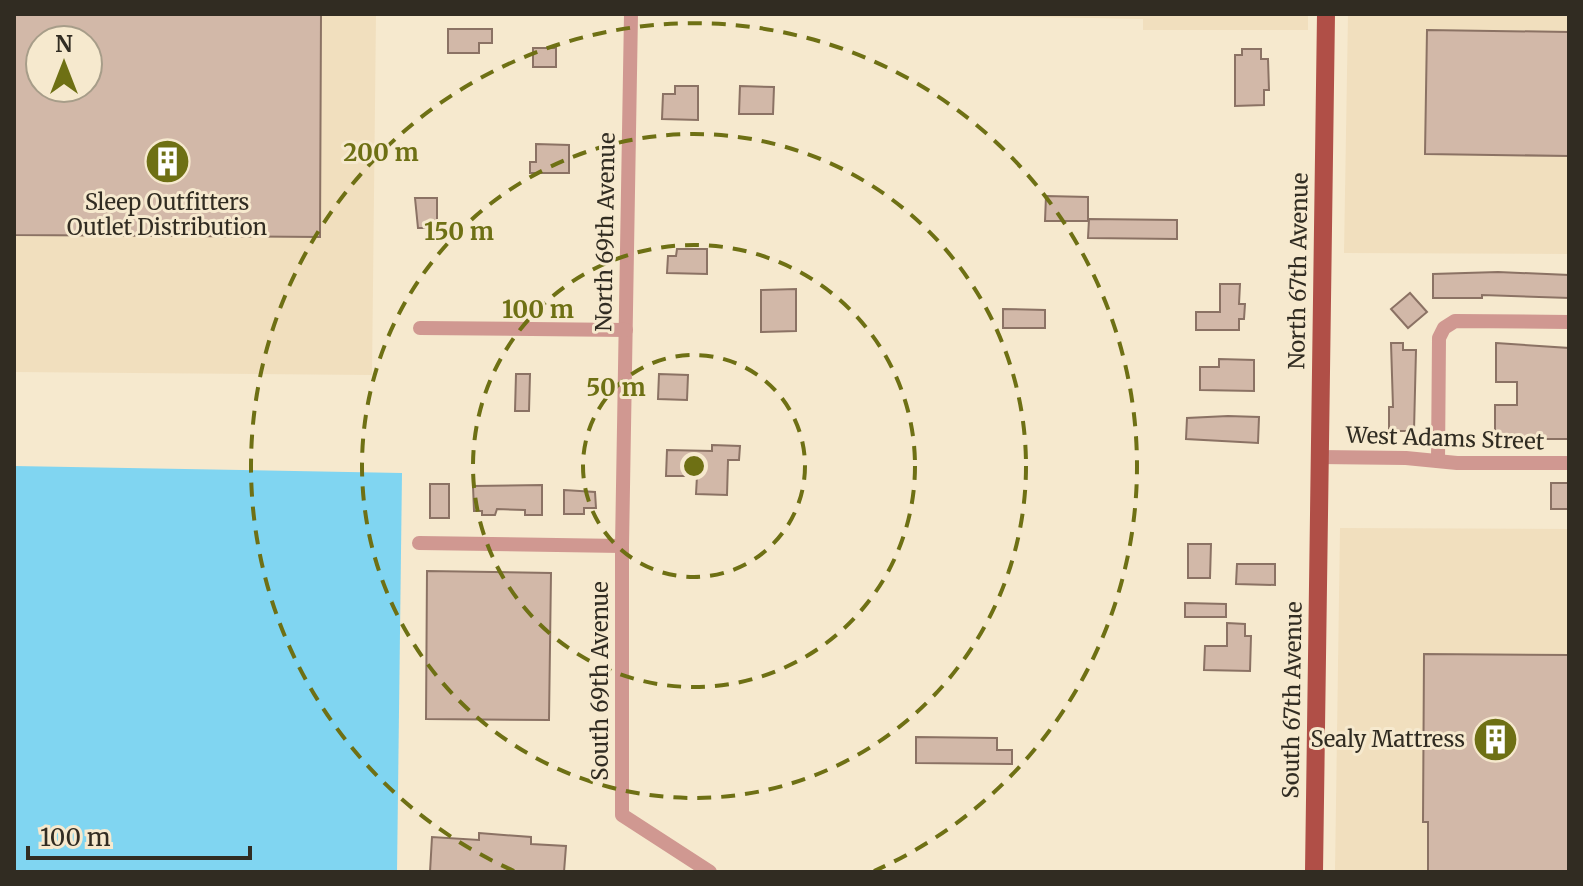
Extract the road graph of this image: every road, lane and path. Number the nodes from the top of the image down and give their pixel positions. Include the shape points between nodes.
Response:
1 (631, 14) edge
2 (1326, 14) edge
3 (1569, 322) edge
4 (420, 328) dead end
5 (626, 330) junction
6 (1319, 457) junction
7 (1438, 461) junction
8 (1569, 463) edge
9 (1319, 528) joint
10 (419, 543) dead end
11 (622, 546) junction
12 (710, 872) edge
13 (1314, 872) edge

1 - 5 street, North 69th Avenue
2 - 6 main road, North 67th Avenue
3 - 7 street via 1455,321 1444,328 1439,338
4 - 5 street
5 - 11 street, North 69th Avenue
6 - 7 street, West Adams Street
6 - 9 main road, North 67th Avenue
7 - 8 street, West Adams Street
9 - 13 main road, South 67th Avenue
10 - 11 street
11 - 12 street, South 69th Avenue via 622,815

